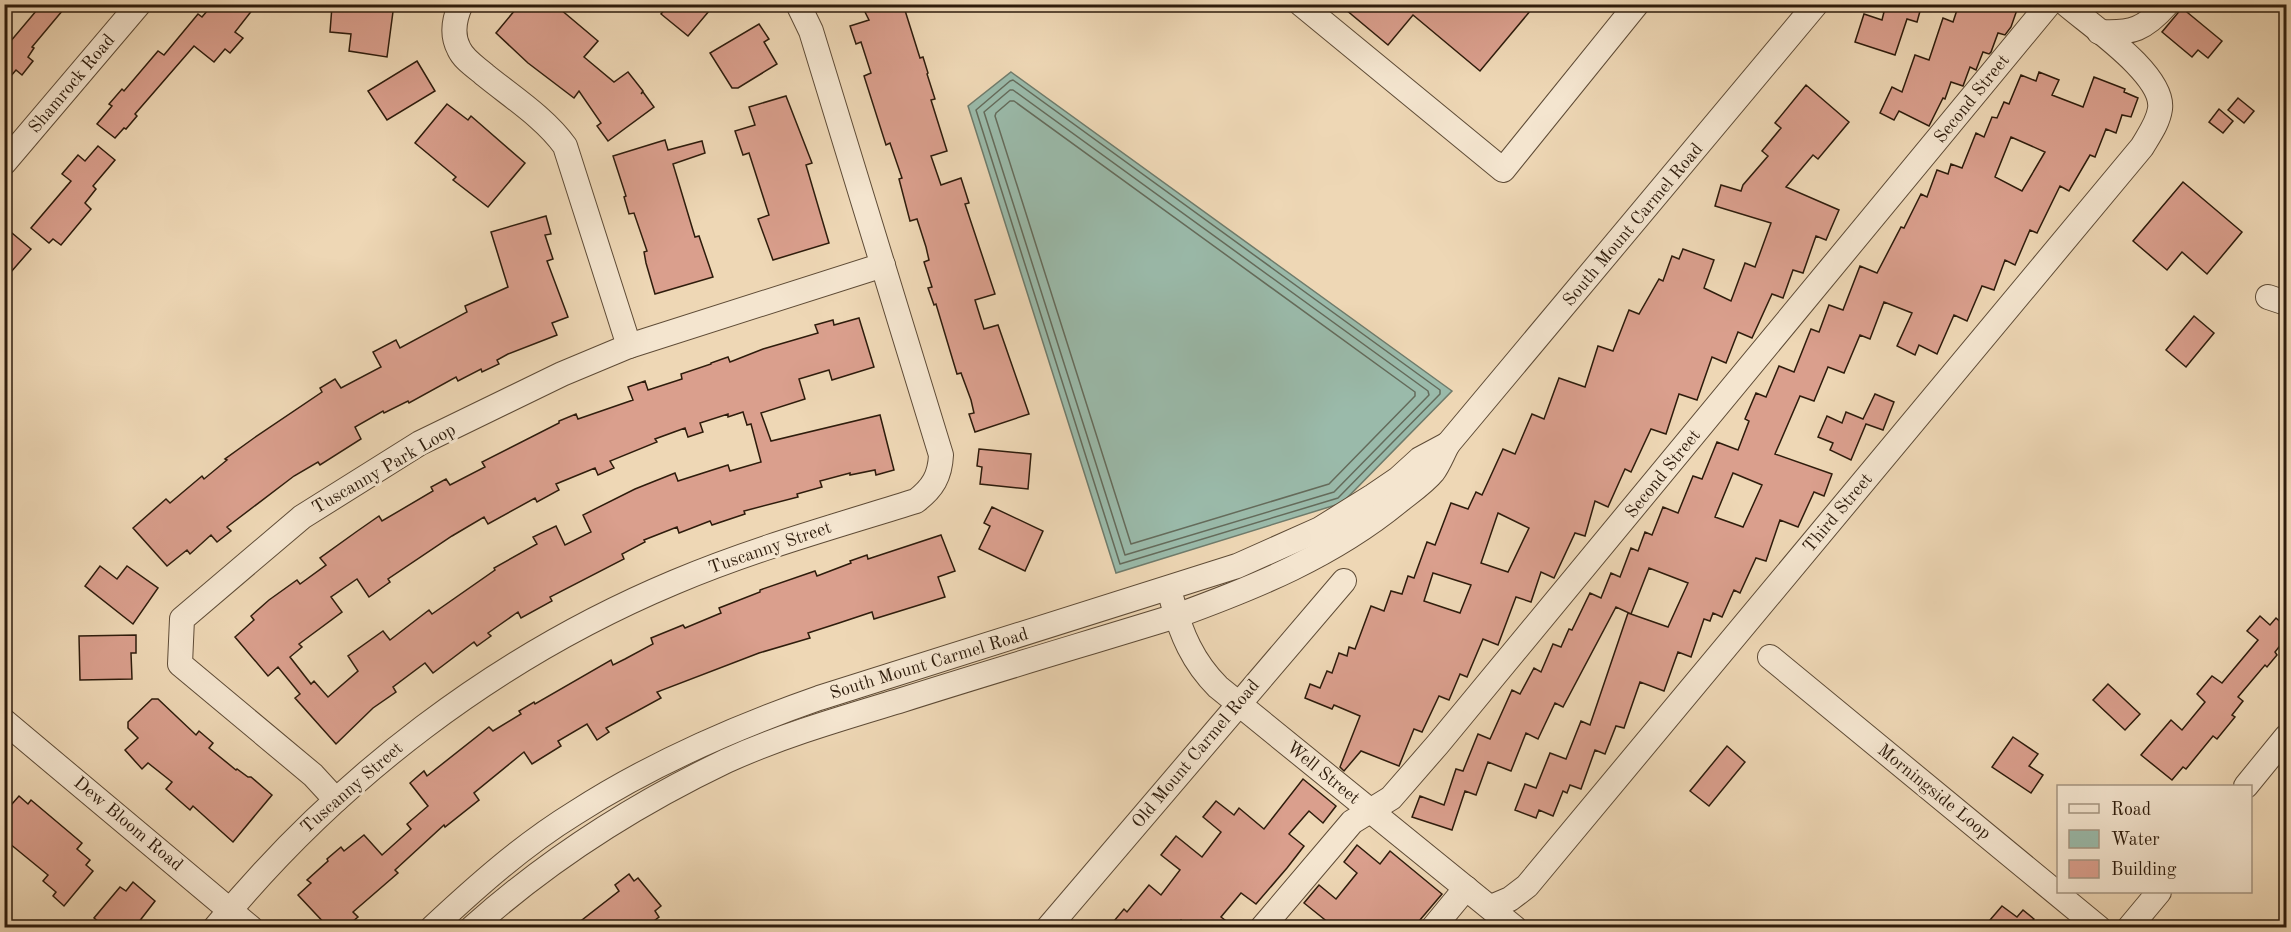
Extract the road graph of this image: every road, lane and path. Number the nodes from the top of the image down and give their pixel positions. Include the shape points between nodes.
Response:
1 (139, 4) edge
2 (461, 4) edge
3 (798, 4) edge
4 (1301, 4) edge
5 (1636, 4) edge
6 (1816, 4) edge
7 (2049, 4) edge
8 (2066, 4) edge
9 (2167, 4) edge
10 (2099, 32) junction
11 (13, 136) edge
12 (4, 163) edge
13 (883, 265) junction
14 (629, 346) junction
15 (1448, 444) junction
16 (1344, 580) dead end
17 (1169, 589) junction
18 (1176, 616) junction
19 (1770, 657) dead end
20 (1238, 704) junction
21 (4, 721) edge
22 (2286, 737) edge
23 (2247, 785) edge
24 (336, 800) junction
25 (1369, 811) junction
26 (1466, 888) junction
27 (2057, 893) edge
28 (2058, 893) edge
29 (2157, 893) edge
30 (1491, 908) junction
31 (223, 919) edge
32 (251, 927) edge
33 (432, 927) edge
34 (472, 927) edge
35 (1048, 927) edge
36 (1262, 927) edge
37 (1433, 927) edge
38 (1515, 927) edge
39 (2099, 927) edge
40 (2129, 927) edge

1 - 11 street, Shamrock Road
2 - 14 street via 454,31 459,51 565,146
3 - 13 street, Tuscanny Street via 811,31
4 - 5 street via 1503,170
6 - 15 street, South Mount Carmel Road
7 - 25 street, Second Street via 1485,689 1391,798
8 - 10 street
9 - 10 street via 2135,31
10 - 30 street, Third Street via 2147,75 2160,100 2157,118 2142,147 1527,886
11 - 12 street, Shamrock Road
13 - 14 street, Tuscanny Park Loop
13 - 24 street, Tuscanny Street via 941,455 941,468 928,492 916,501 676,581 568,634 439,715
14 - 24 street, Tuscanny Park Loop via 420,443 302,517 182,619 180,664
15 - 17 street, South Mount Carmel Road via 1320,529 1237,566
15 - 18 street, South Mount Carmel Road via 1433,472 1383,514 1334,547 1283,574
16 - 20 street, Old Mount Carmel Road
17 - 18 street, Well Street
17 - 33 street, South Mount Carmel Road via 819,698 692,748 574,813 514,856
18 - 20 street, Well Street via 1199,666
18 - 34 street, South Mount Carmel Road via 801,731 727,761 591,836 545,867
19 - 27 street, Morningside Loop
20 - 25 street, Well Street
20 - 35 street, Old Mount Carmel Road
21 - 31 street, Dew Bloom Road
22 - 23 street
24 - 31 street, Tuscanny Street via 284,849
25 - 26 street, Well Street
25 - 36 street, Second Street via 1352,822
26 - 30 street, Well Street
26 - 37 street
28 - 39 street, Morningside Loop
29 - 40 street
30 - 38 street, Well Street
31 - 32 street, Dew Bloom Road

